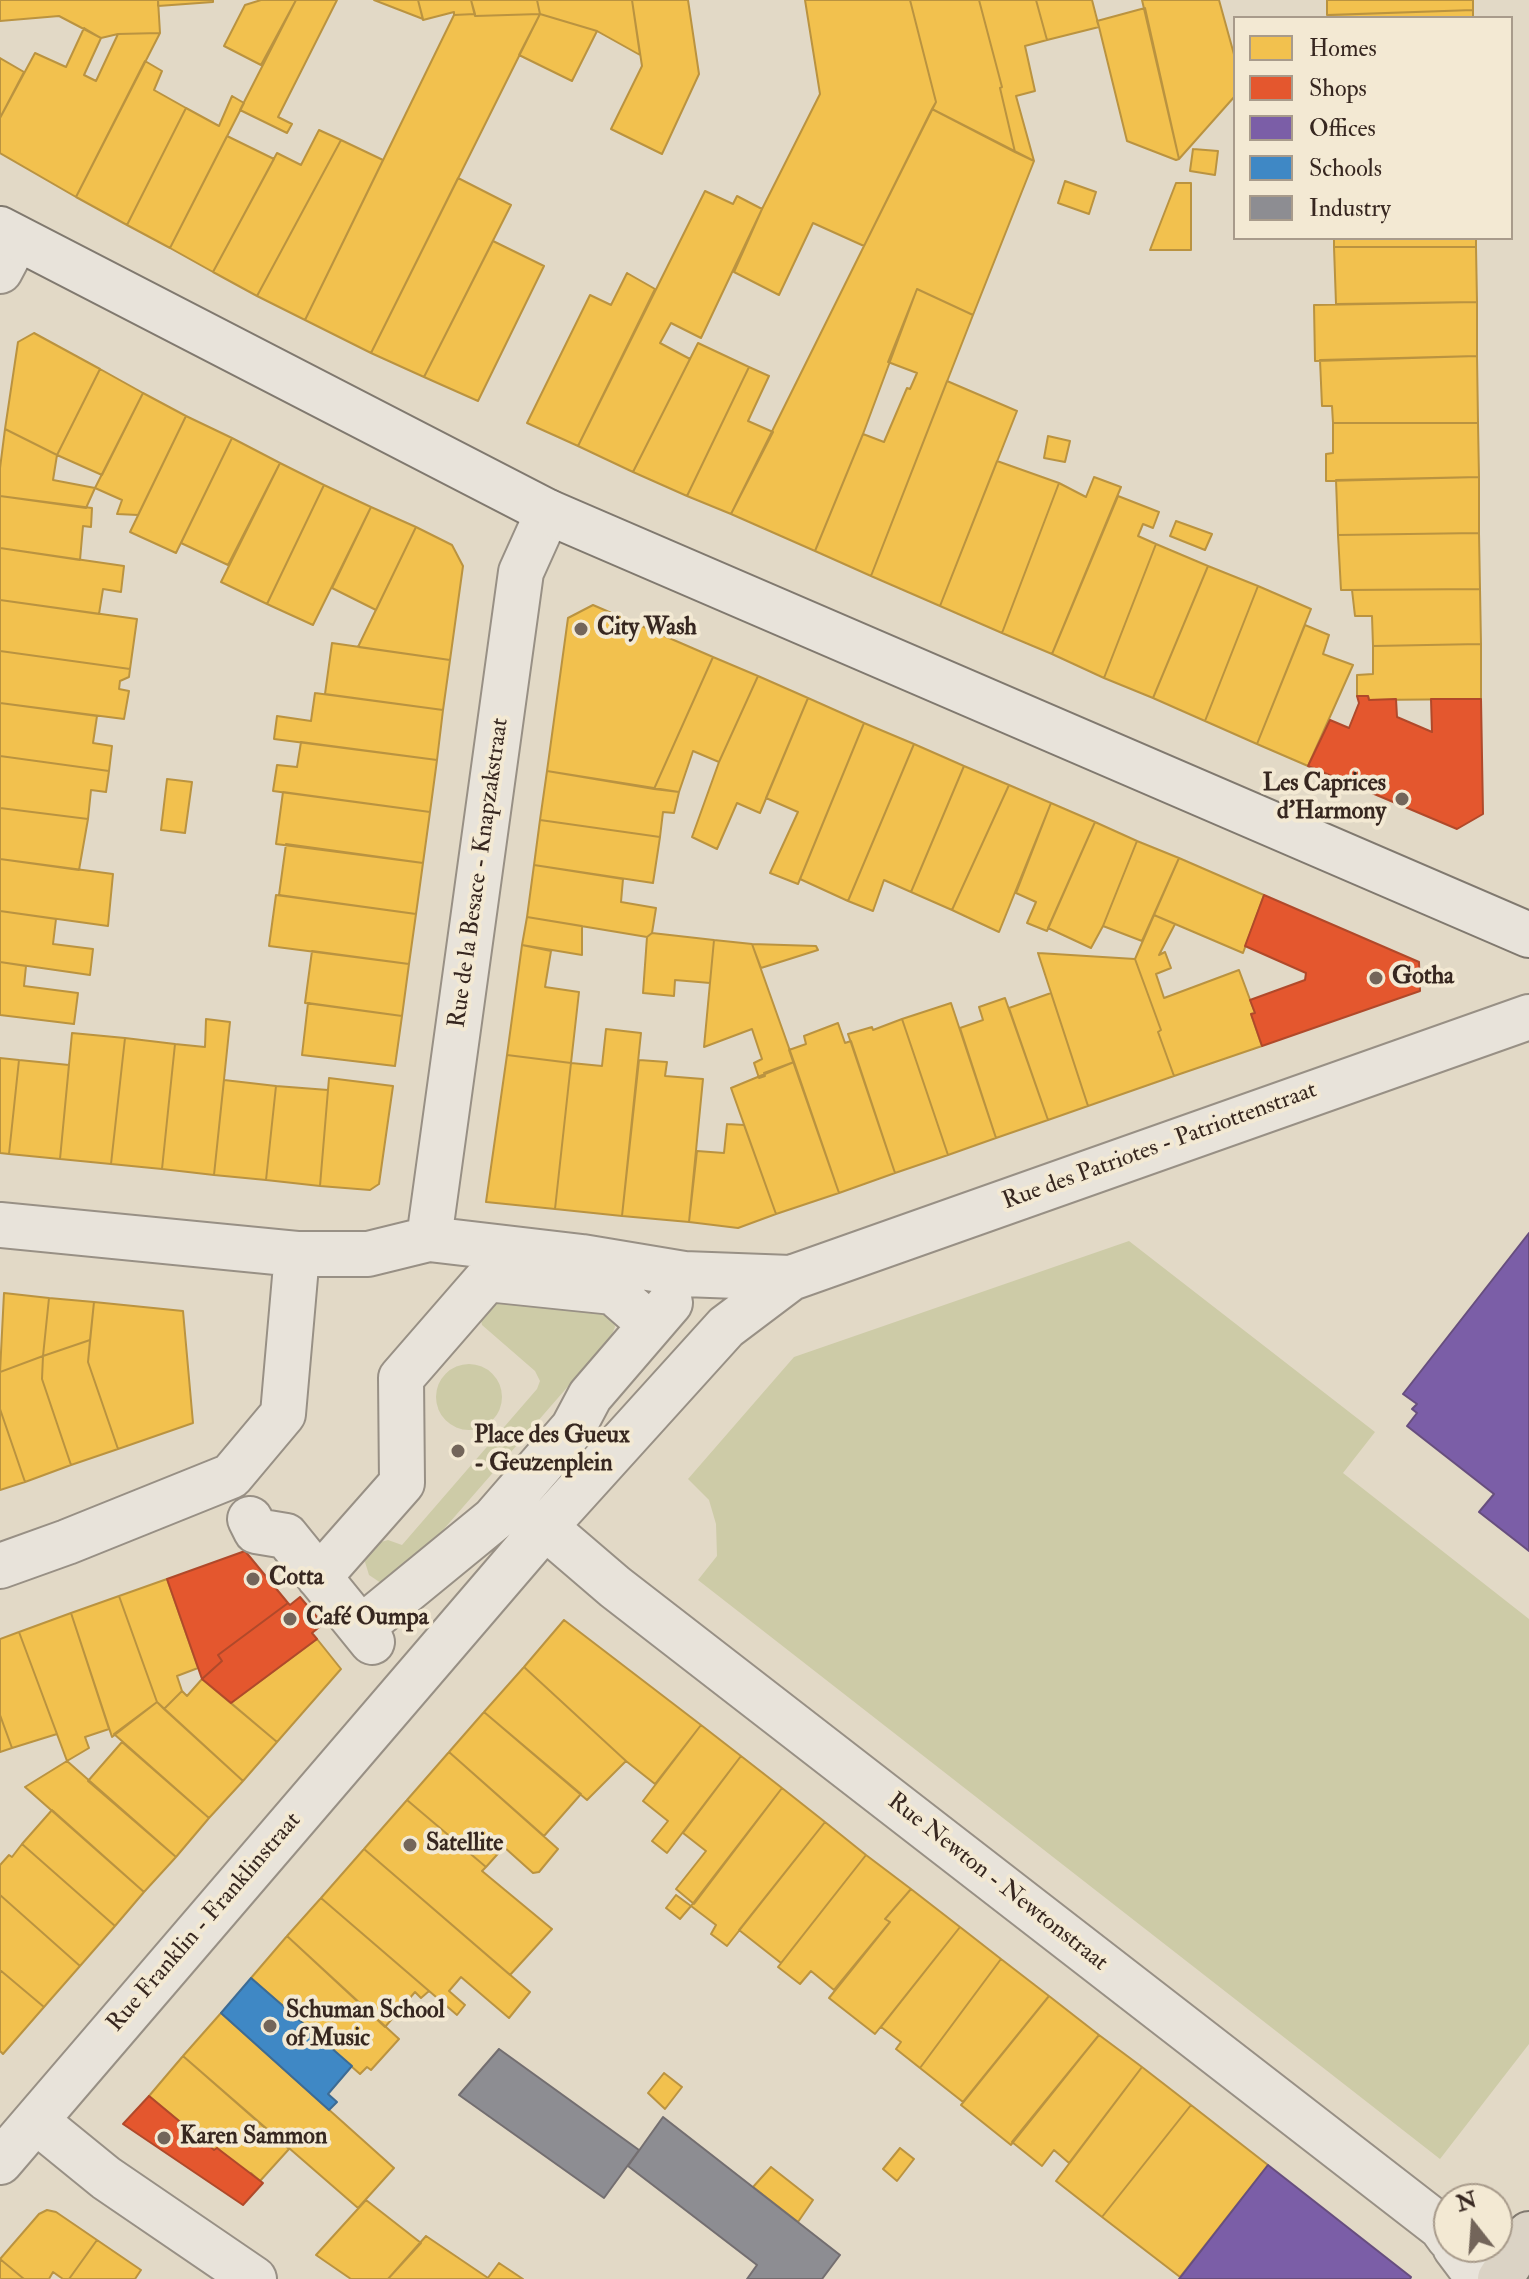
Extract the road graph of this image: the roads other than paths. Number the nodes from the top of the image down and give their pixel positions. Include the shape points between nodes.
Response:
1 (6, 246) edge
2 (548, 512) junction
3 (1529, 935) edge
4 (1529, 1017) edge
5 (0, 1225) edge
6 (429, 1239) junction
7 (297, 1254) junction
8 (791, 1278) junction
9 (250, 1519) dead end
10 (545, 1527) junction
11 (0, 1566) edge
12 (319, 1577) junction
13 (36, 2121) junction
14 (0, 2162) edge
15 (1433, 2221) edge
16 (1529, 2234) edge
17 (254, 2279) edge
18 (1500, 2279) edge

1 - 2 street
2 - 3 street
2 - 6 street, Rue de la Besace - Knapzakstraat via 521,572
4 - 8 street, Rue des Patriotes - Patriottenstraat
5 - 7 street
6 - 7 street via 368,1254
6 - 8 street via 684,1274
7 - 11 street via 283,1414 231,1476
8 - 10 street via 726,1327
9 - 12 street via 256,1531 286,1536
10 - 13 street, Rue Franklin - Franklinstraat
10 - 15 street, Rue Newton - Newtonstraat via 627,1597
12 - 12 street via 402,1483 401,1378 487,1279 613,1292 662,1312 494,1519 367,1635
13 - 14 street, Rue Franklin - Franklinstraat
13 - 17 street via 106,2178
16 - 18 highway

